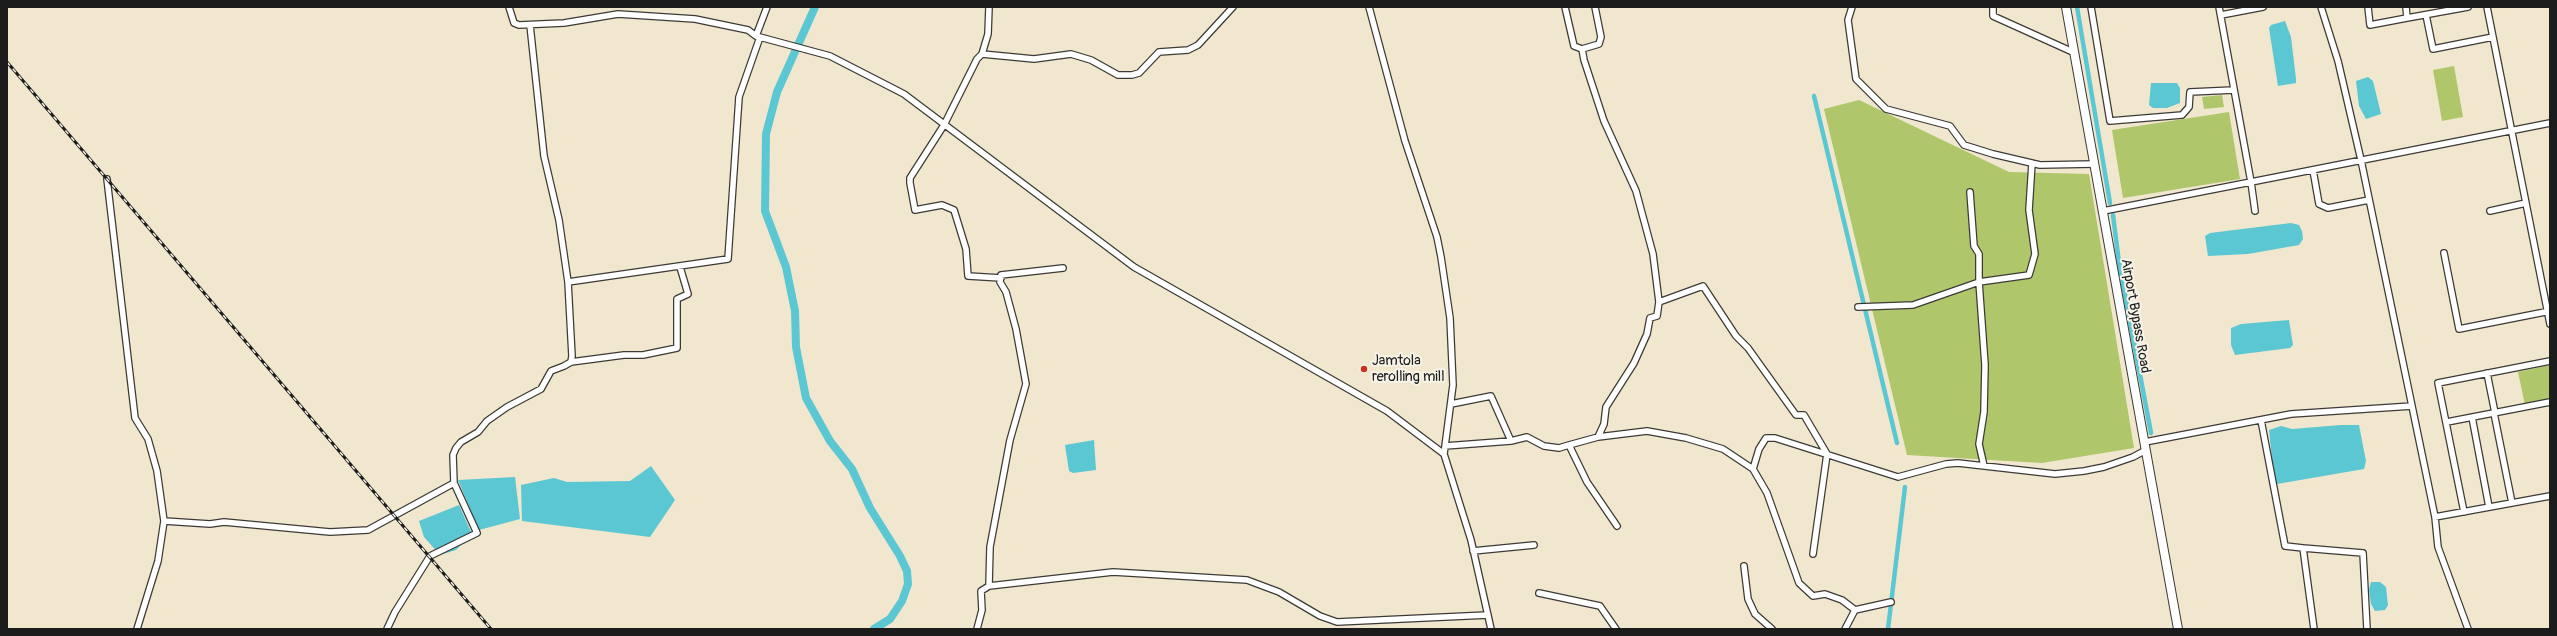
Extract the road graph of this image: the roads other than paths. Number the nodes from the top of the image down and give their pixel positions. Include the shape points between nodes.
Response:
1 (509, 7) edge
2 (767, 7) edge
3 (989, 7) edge
4 (1232, 7) edge
5 (1369, 7) edge
6 (1565, 7) edge
7 (1595, 7) edge
8 (1852, 7) edge
9 (1993, 7) edge
10 (2066, 7) edge
11 (2091, 7) edge
12 (2220, 7) edge
13 (2263, 7) edge
14 (2321, 7) edge
15 (2368, 7) edge
16 (2406, 7) edge
17 (2468, 7) edge
18 (2487, 7) edge
19 (2446, 9) edge
20 (2221, 15) junction
21 (2426, 15) junction
22 (2407, 18) junction
23 (530, 25) junction
24 (758, 36) junction
25 (2494, 37) junction
26 (1582, 49) junction
27 (2075, 53) junction
28 (982, 54) junction
29 (2234, 90) junction
30 (2550, 123) edge
31 (944, 125) junction
32 (2512, 130) junction
33 (2361, 160) junction
34 (2032, 163) junction
35 (2095, 164) junction
36 (2313, 170) junction
37 (107, 179) dead end
38 (2251, 182) junction
39 (1970, 192) dead end
40 (2370, 200) junction
41 (2526, 203) junction
42 (2256, 210) dead end
43 (2103, 211) junction
44 (2490, 211) dead end
45 (2444, 253) dead end
46 (680, 267) junction
47 (1063, 268) dead end
48 (1001, 278) junction
49 (568, 282) junction
50 (1978, 282) junction
51 (1659, 302) junction
52 (1858, 307) dead end
53 (2549, 311) edge
54 (2550, 324) edge
55 (2550, 361) edge
56 (571, 362) junction
57 (2488, 373) junction
58 (2550, 402) edge
59 (1451, 404) junction
60 (2412, 406) junction
61 (2495, 413) junction
62 (2472, 418) junction
63 (2261, 420) junction
64 (2447, 422) junction
65 (1598, 438) junction
66 (1512, 441) junction
67 (1569, 444) junction
68 (1445, 446) junction
69 (2146, 446) junction
70 (1444, 454) junction
71 (1827, 454) junction
72 (1984, 466) junction
73 (1753, 469) junction
74 (454, 483) junction
75 (2550, 496) edge
76 (2512, 503) junction
77 (2489, 507) junction
78 (2464, 512) junction
79 (2435, 517) junction
80 (164, 521) junction
81 (1617, 526) dead end
82 (1534, 545) dead end
83 (2302, 548) junction
84 (1473, 551) junction
85 (1813, 554) dead end
86 (1744, 566) dead end
87 (989, 586) junction
88 (1539, 593) dead end
89 (1891, 602) dead end
90 (1855, 610) junction
91 (1488, 615) junction
92 (137, 629) edge
93 (387, 629) edge
94 (977, 629) edge
95 (1491, 629) edge
96 (1616, 629) edge
97 (1772, 629) edge
98 (1845, 629) edge
99 (2178, 629) edge
100 (2314, 629) edge
101 (2367, 629) edge
102 (2468, 629) edge

1 - 23 street via 514,23 519,26
2 - 24 street
3 - 28 street via 988,34
4 - 28 street via 1198,45 1188,50 1159,52 1139,72 1132,75 1118,75 1090,60 1071,54 1034,59
5 - 59 street via 1404,141 1439,244 1450,318 1453,385
6 - 26 street via 1574,46
7 - 26 street via 1601,37 1599,44
8 - 34 street via 1848,20 1856,79 1886,109 1950,126 1964,145
9 - 27 street via 1993,16
10 - 27 street, Airport Bypass Road
11 - 29 street via 2110,121 2182,115 2189,108 2190,92
12 - 20 street
13 - 20 street
14 - 33 street via 2338,61
15 - 22 street via 2370,25
16 - 22 street
17 - 19 street
18 - 25 street
19 - 21 street
20 - 29 street
21 - 22 street
21 - 25 street via 2433,49
23 - 24 street via 564,23 618,14 653,15 695,18 748,30
23 - 49 street via 544,156 559,220
24 - 31 street via 830,56 904,94
24 - 46 street via 739,97 728,259
25 - 32 street
26 - 51 street via 1604,121 1636,191 1653,254
27 - 35 street, Airport Bypass Road
28 - 31 street via 972,68
29 - 38 street
30 - 32 street
31 - 48 street via 910,178 914,207 917,210 942,205 954,210 966,249 968,276
31 - 70 street via 1134,267 1386,411
32 - 33 street
32 - 41 street
33 - 36 street
33 - 40 street
34 - 35 street
34 - 50 street via 2029,210 2035,254 2029,275
35 - 43 street, Airport Bypass Road
36 - 38 street
36 - 40 street via 2319,204 2328,208
37 - 80 street via 135,418 148,439 157,471
38 - 42 street
38 - 43 street
39 - 50 street via 1974,246 1979,254
40 - 60 street
41 - 44 street
41 - 53 street
43 - 69 street, Airport Bypass Road
45 - 53 street via 2459,329
46 - 49 street
46 - 56 street via 688,294 677,299 677,348 643,355
47 - 48 street via 1001,275
48 - 87 street via 1000,282 1006,292 1016,329 1026,384 1010,440 990,547
49 - 56 street
50 - 52 street via 1913,305
50 - 72 street via 1984,365 1984,412 1980,444
51 - 65 street via 1657,316 1650,318 1647,334 1634,363 1606,407 1604,424
51 - 71 street via 1703,286 1736,336 1748,348 1796,415 1804,415
53 - 54 street
55 - 57 street
56 - 74 street via 551,371 541,389 507,407 487,421 478,432 461,442 453,455
57 - 61 street
57 - 64 street via 2438,383
58 - 61 street
59 - 66 street via 1491,396
59 - 68 street
60 - 63 street via 2291,414
60 - 79 street
61 - 62 street
61 - 76 street
62 - 64 street
62 - 77 street
63 - 69 street
63 - 83 street via 2285,546
64 - 78 street
65 - 67 street
65 - 73 street via 1647,431 1686,438 1723,449
66 - 67 street via 1527,437 1544,446 1559,448
66 - 68 street
67 - 81 street via 1587,482
68 - 70 street
69 - 72 street via 2133,458 2084,471 2055,474
69 - 99 street, Airport Bypass Road
70 - 84 street
71 - 72 street via 1898,477 1946,464
71 - 73 street via 1775,438 1766,438
71 - 85 street
73 - 90 street via 1766,492 1799,583 1813,596 1825,594 1842,600
74 - 80 street via 368,530 330,532 224,522 210,524
74 - 93 street via 477,533 430,556
75 - 76 street
76 - 77 street
77 - 78 street
78 - 79 street
79 - 102 street via 2438,547
80 - 92 street via 158,561
82 - 84 street
83 - 100 street
83 - 101 street via 2363,553
84 - 91 street
86 - 97 street via 1748,599 1755,614
87 - 91 street via 1113,572 1208,577 1247,580 1279,592 1320,616 1338,622
87 - 94 street via 981,591 982,610
88 - 96 street via 1600,606
89 - 90 street
90 - 98 street
91 - 95 street

